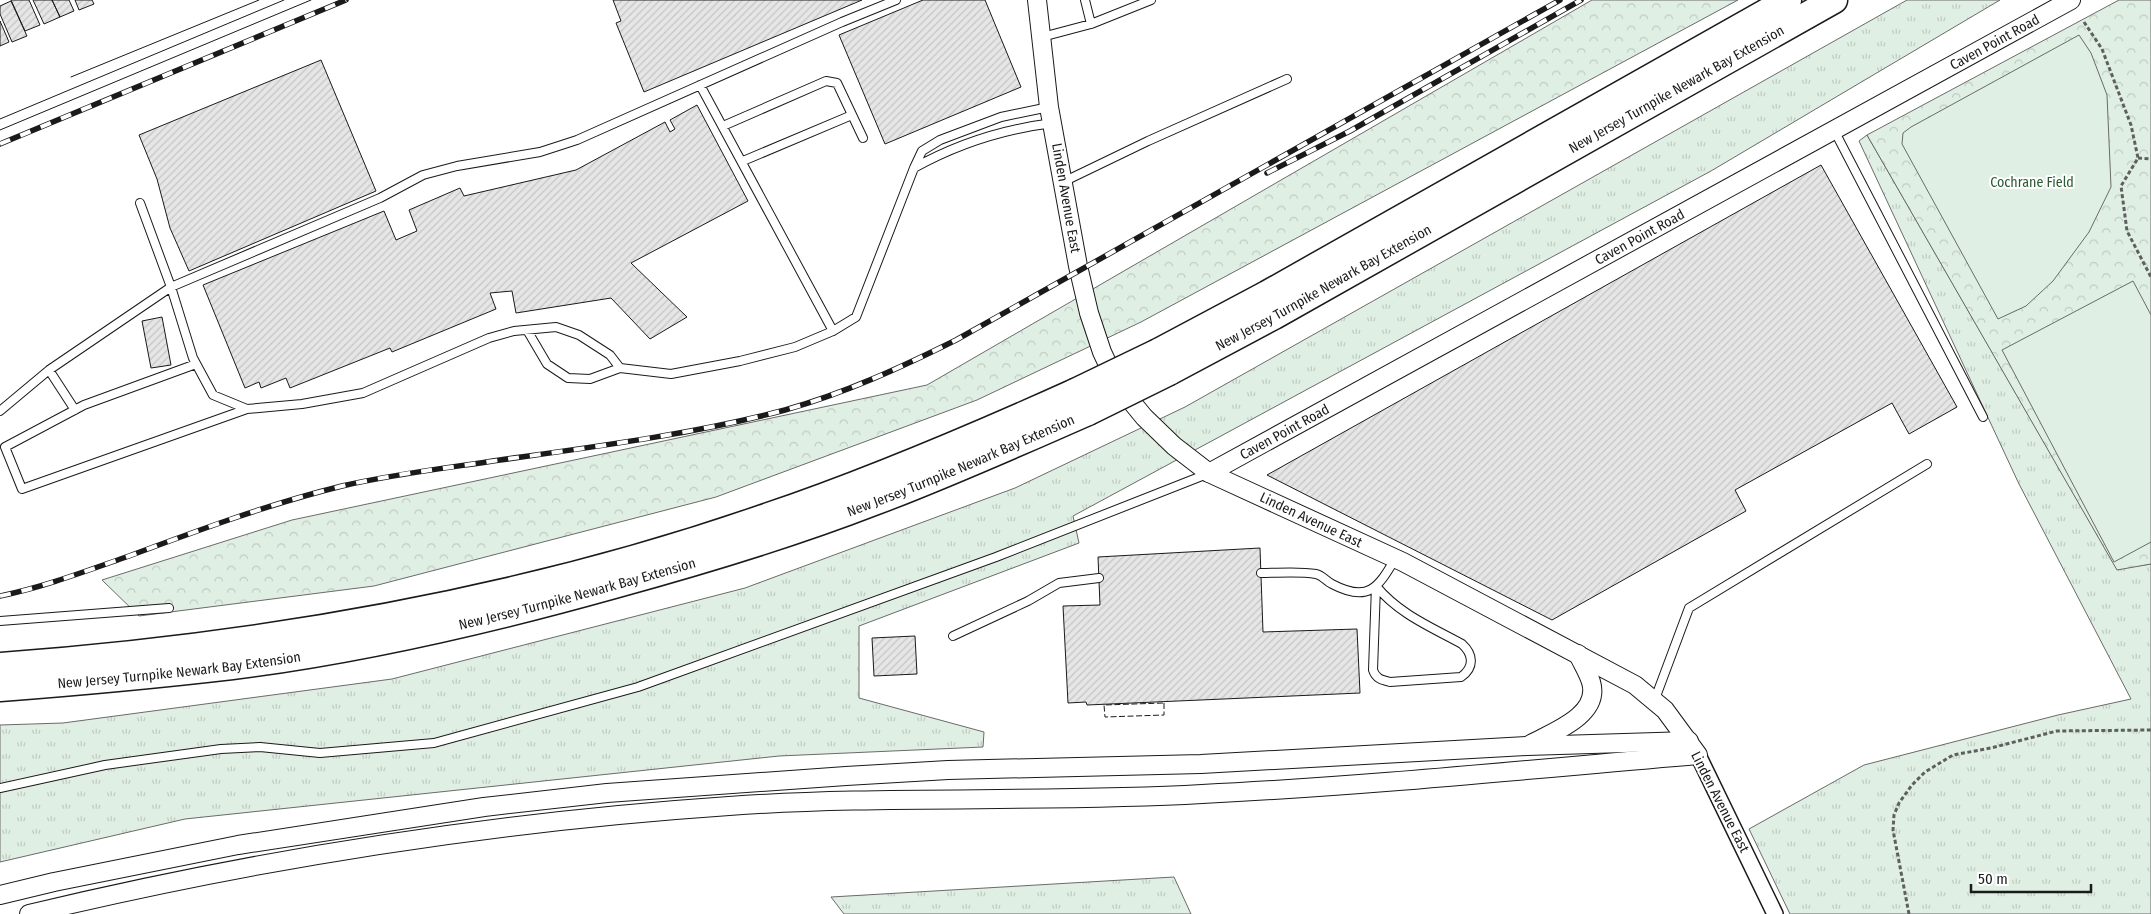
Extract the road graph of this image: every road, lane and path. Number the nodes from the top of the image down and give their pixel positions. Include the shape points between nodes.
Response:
1 (896, 0) edge
2 (1037, 0) edge
3 (1085, 0) edge
4 (1151, 0) edge
5 (1788, 0) edge
6 (1834, 0) edge
7 (2071, 0) edge
8 (2084, 22) dead end
9 (1091, 24) junction
10 (1042, 36) junction
11 (1287, 79) dead end
12 (700, 85) junction
13 (852, 115) junction
14 (1051, 115) junction
15 (723, 126) junction
16 (1834, 130) junction
17 (862, 138) dead end
18 (2138, 158) junction
19 (2151, 159) edge
20 (742, 161) junction
21 (914, 168) junction
22 (1063, 182) junction
23 (140, 203) dead end
24 (2151, 278) edge
25 (171, 287) junction
26 (527, 330) junction
27 (833, 331) junction
28 (1164, 362) junction
29 (196, 364) junction
30 (620, 368) junction
31 (49, 370) junction
32 (246, 409) junction
33 (75, 410) junction
34 (0, 411) edge
35 (1982, 417) dead end
36 (1927, 464) dead end
37 (1209, 473) junction
38 (1395, 559) junction
39 (1261, 573) dead end
40 (1099, 578) dead end
41 (1376, 586) junction
42 (169, 608) dead end
43 (469, 611) junction
44 (0, 621) edge
45 (953, 636) dead end
46 (1578, 654) junction
47 (0, 666) edge
48 (0, 688) edge
49 (1654, 699) junction
50 (2151, 730) edge
51 (1527, 746) junction
52 (1693, 748) junction
53 (0, 788) edge
54 (0, 895) edge
55 (29, 914) edge
56 (1775, 914) edge
57 (1909, 914) edge

1 - 12 lane
2 - 10 street, Linden Avenue East
3 - 9 lane
4 - 9 lane
5 - 28 highway, New Jersey Turnpike Newark Bay Extension via 1267,294
6 - 28 highway, New Jersey Turnpike Newark Bay Extension via 1258,325
7 - 16 street, Caven Point Road
8 - 18 path via 2102,49 2131,125
9 - 10 lane
10 - 14 street, Linden Avenue East
11 - 22 lane
12 - 15 lane
12 - 25 lane via 577,140 540,152 423,175 380,198
13 - 15 lane via 837,83 826,81
13 - 17 lane
13 - 20 lane
14 - 21 lane via 981,138
14 - 21 lane via 1001,117 940,140 922,151
14 - 22 street, Linden Avenue East
15 - 20 lane
16 - 35 lane
16 - 37 street, Caven Point Road
18 - 19 path
18 - 24 path via 2121,186 2127,231
20 - 27 lane
21 - 27 lane via 856,317
22 - 37 street, Linden Avenue East via 1089,313 1117,384 1144,417
23 - 25 lane
25 - 29 lane
25 - 31 lane
26 - 30 lane via 556,327 579,335 610,355
26 - 30 lane via 546,364 568,378 590,379
26 - 32 lane via 489,338 363,393 302,404
27 - 30 lane via 795,347 671,374
28 - 43 highway, New Jersey Turnpike Newark Bay Extension, bridge via 1082,402 975,462 874,503 666,571
29 - 32 lane via 213,395
29 - 33 lane
31 - 33 lane
31 - 34 lane
32 - 33 lane via 22,489 5,447
36 - 49 lane via 1689,608
37 - 38 street, Linden Avenue East
37 - 53 lane via 996,557 638,687 434,743 320,752 260,747 221,749 105,765
38 - 41 lane via 1382,582
38 - 46 street, Linden Avenue East
39 - 41 lane via 1317,574 1352,592 1369,592
40 - 45 lane via 1059,583
41 - 41 lane via 1375,676 1390,682 1461,677 1467,673 1471,664 1468,649 1405,613
42 - 44 lane
43 - 47 highway, New Jersey Turnpike Newark Bay Extension via 369,619 230,642
43 - 48 highway, New Jersey Turnpike Newark Bay Extension via 392,639 234,666
46 - 49 street, Linden Avenue East
46 - 51 street via 1591,683 1591,698 1586,708 1575,720
49 - 52 street, Linden Avenue East via 1666,710
50 - 57 path via 2057,731 1953,755 1924,772 1894,815 1893,830
51 - 52 street
51 - 54 street via 1210,764 874,774 606,794 352,826 238,845
52 - 55 street via 1433,778 1197,795 846,800 626,815 361,848 241,869
52 - 56 street, Linden Avenue East

